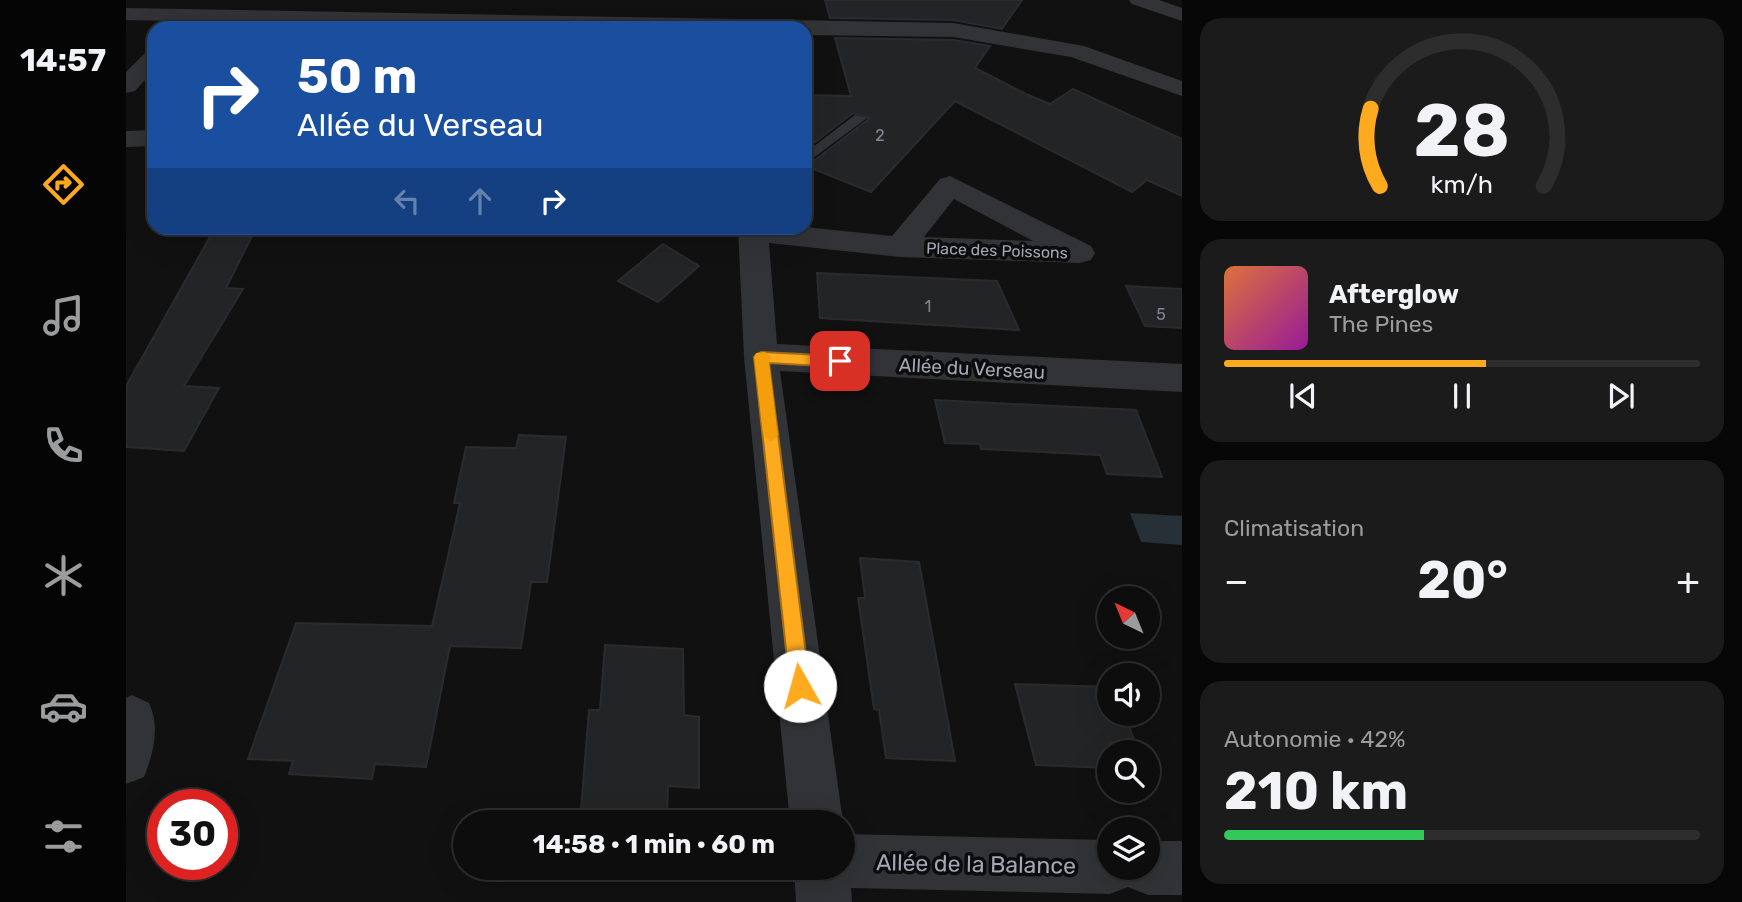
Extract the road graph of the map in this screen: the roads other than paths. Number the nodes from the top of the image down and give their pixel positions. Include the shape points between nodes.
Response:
1 (1139, 0) edge
2 (126, 14) edge
3 (1182, 15) edge
4 (179, 21) edge
5 (812, 28) edge
6 (147, 64) edge
7 (126, 86) edge
8 (1182, 89) edge
9 (860, 118) dead end
10 (147, 138) edge
11 (126, 139) edge
12 (812, 155) edge
13 (753, 235) edge
14 (802, 235) edge
15 (900, 247) junction
16 (761, 357) junction
17 (1182, 378) edge
18 (815, 810) edge
19 (855, 860) edge
20 (1097, 867) edge
21 (1160, 867) edge
22 (1182, 868) edge
23 (822, 880) edge
24 (824, 902) edge

1 - 3 street
2 - 4 street
5 - 8 street via 953,30 1076,51
6 - 7 street
9 - 12 lane
10 - 11 street
13 - 16 street
14 - 15 street, Place des Poissons
15 - 15 street, Place des Poissons via 928,248 1080,253 950,185
16 - 17 street, Allée du Verseau
16 - 18 street
19 - 20 street, Allée de la Balance
21 - 22 street
23 - 24 street

